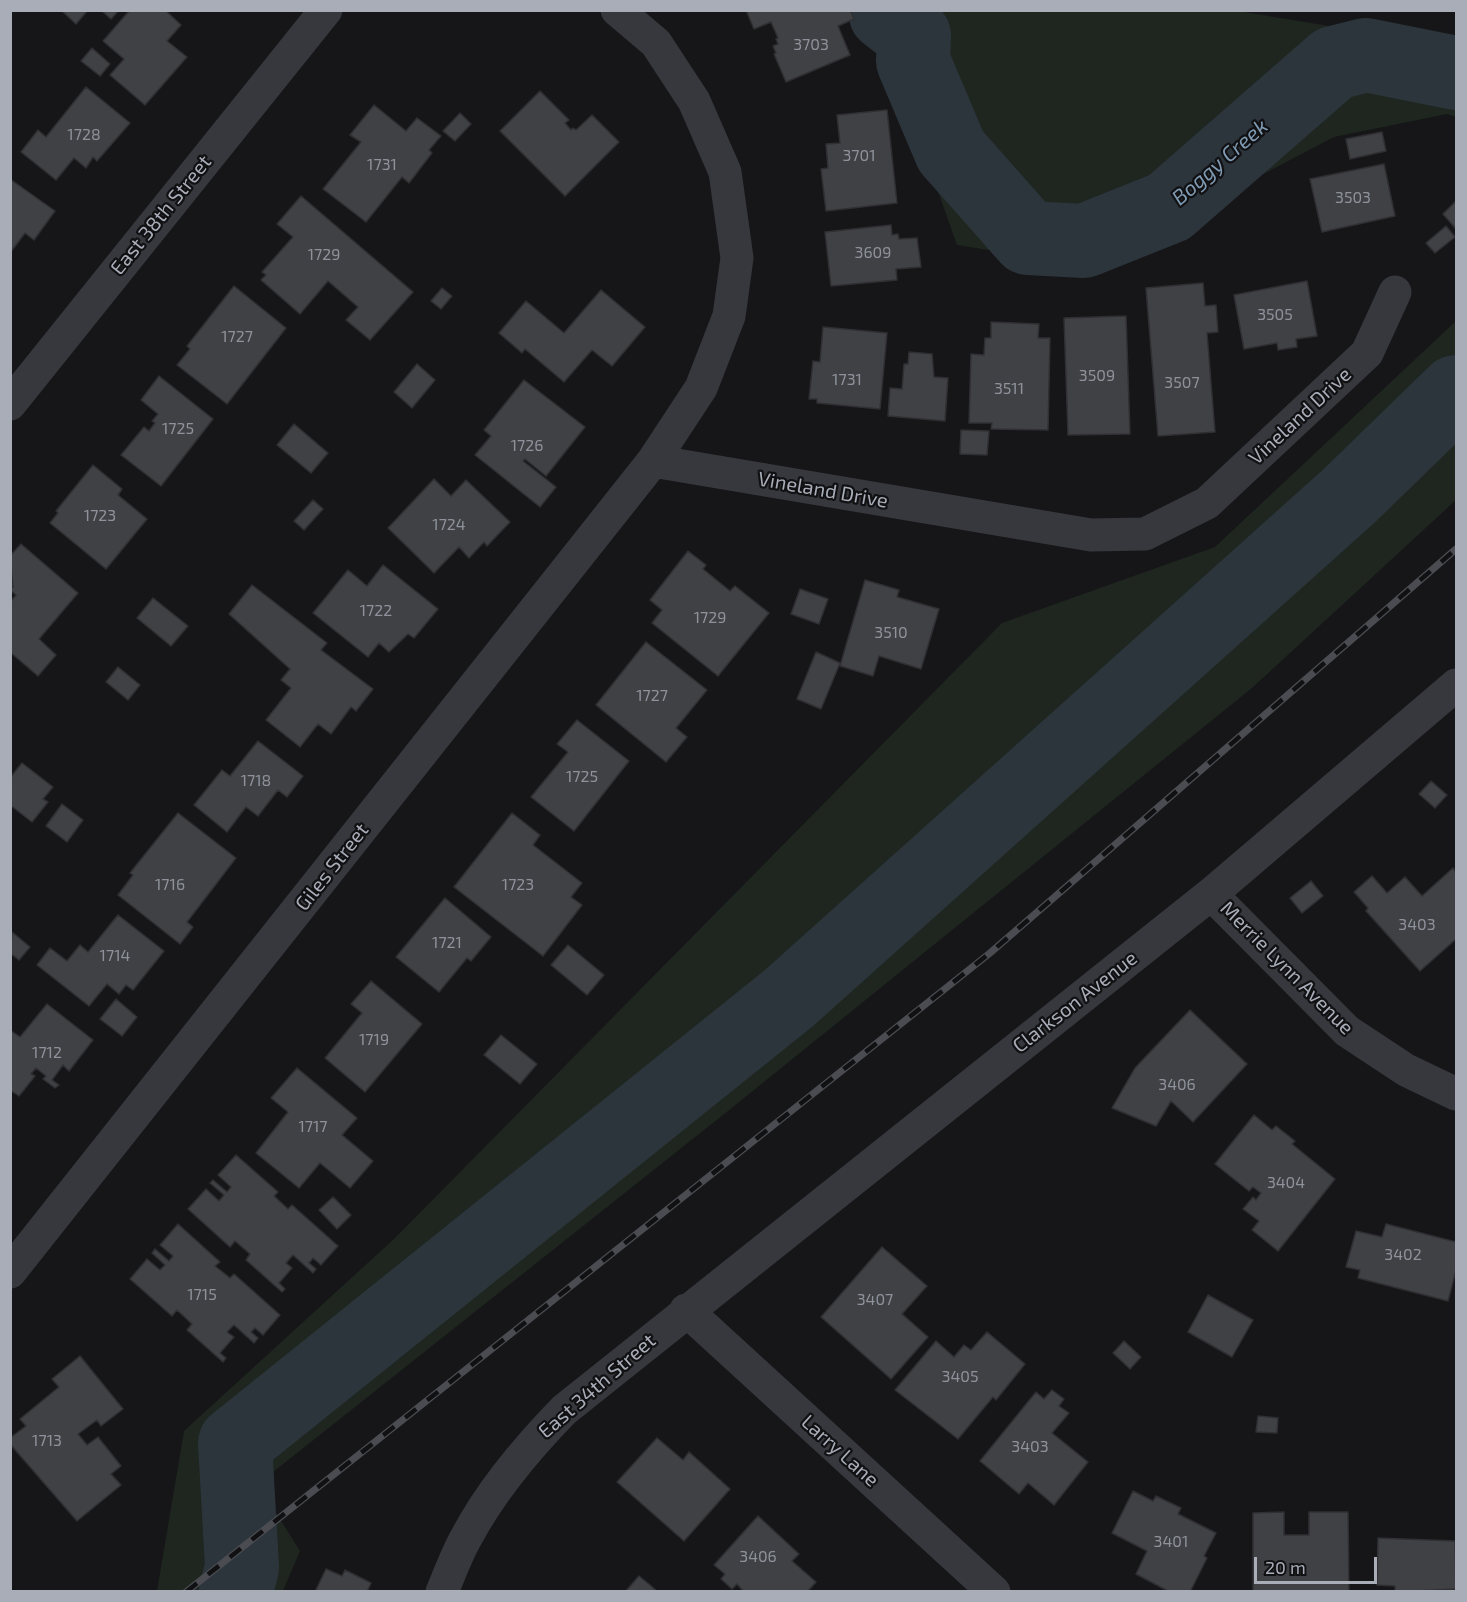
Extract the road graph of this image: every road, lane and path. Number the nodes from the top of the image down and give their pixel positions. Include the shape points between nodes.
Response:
1 (617, 10) edge
2 (310, 16) edge
3 (1395, 292) dead end
4 (10, 404) edge
5 (652, 461) junction
6 (1456, 685) edge
7 (1211, 894) junction
8 (1456, 1094) edge
9 (10, 1272) edge
10 (686, 1310) junction
11 (442, 1592) edge
12 (994, 1592) edge

1 - 5 street via 656,43 694,101 725,172 737,258 729,316 701,388
2 - 4 street, East 38th Street
3 - 5 street, Vineland Drive via 1367,353 1207,503 1145,534 1091,535
5 - 9 street, Giles Street
6 - 7 street, Clarkson Avenue
7 - 8 street, Merrie Lynn Avenue via 1347,1031 1406,1071
7 - 10 street, Clarkson Avenue
10 - 11 street, East 34th Street via 564,1410 529,1446 466,1536
10 - 12 street, Larry Lane

